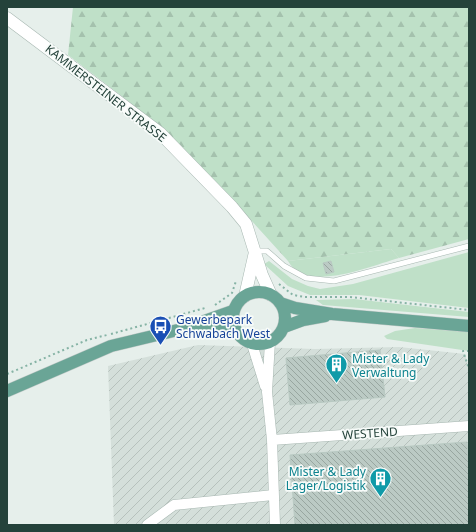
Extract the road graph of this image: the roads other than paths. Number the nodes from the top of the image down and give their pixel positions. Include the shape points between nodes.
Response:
1 (7, 18) edge
2 (469, 246) edge
3 (255, 251) junction
4 (245, 296) junction
5 (276, 299) junction
6 (233, 311) junction
7 (332, 314) junction
8 (469, 326) edge
9 (284, 327) junction
10 (182, 329) junction
11 (236, 332) junction
12 (270, 342) junction
13 (252, 344) junction
14 (7, 391) edge
15 (267, 392) junction
16 (469, 426) edge
17 (272, 440) junction
18 (273, 494) junction
19 (147, 525) edge
20 (275, 525) edge

1 - 3 street, KAMMERSTEINER STRASSE via 160,133 246,224
2 - 3 lane via 334,281 306,278 284,266 267,251
3 - 4 street
3 - 5 street, KAMMERSTEINER STRASSE via 262,275
4 - 5 main road via 258,292
4 - 6 main road
5 - 7 main road via 295,308
5 - 9 main road via 284,310
6 - 10 main road
6 - 11 main road
7 - 8 main road
7 - 9 main road
9 - 12 main road
10 - 11 main road via 209,327
10 - 14 main road via 111,346
11 - 13 main road
12 - 13 main road
12 - 15 street
13 - 15 street
15 - 17 street
16 - 17 street, WESTEND
17 - 18 street
18 - 19 street via 174,505
18 - 20 street

